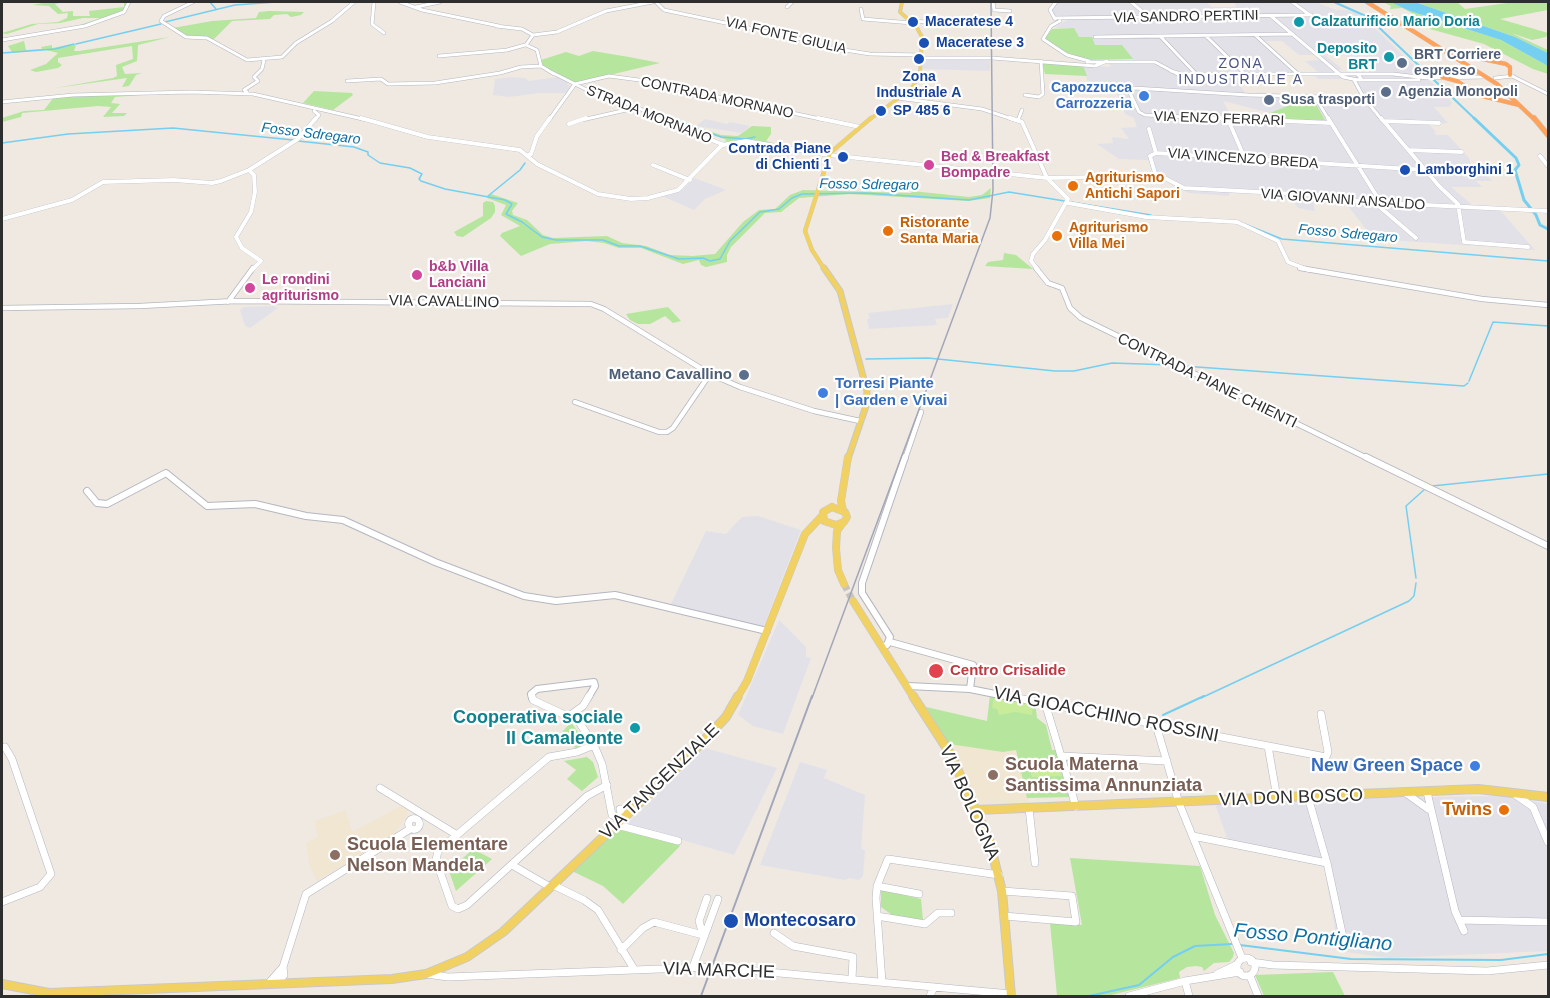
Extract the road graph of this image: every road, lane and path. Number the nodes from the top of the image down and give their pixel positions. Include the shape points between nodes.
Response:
1 (129, 2) edge
2 (192, 2) edge
3 (354, 2) edge
4 (374, 2) edge
5 (400, 2) edge
6 (440, 2) edge
7 (654, 2) edge
8 (792, 2) edge
9 (902, 2) edge
10 (993, 2) edge
11 (1056, 2) edge
12 (1131, 2) edge
13 (1292, 2) edge
14 (1368, 2) edge
15 (787, 7) dead end
16 (414, 8) junction
17 (861, 9) dead end
18 (1010, 10) dead end
19 (1387, 13) junction
20 (1271, 16) junction
21 (1150, 18) junction
22 (1057, 20) junction
23 (911, 22) junction
24 (927, 22) dead end
25 (384, 33) dead end
26 (1293, 34) junction
27 (1424, 34) junction
28 (532, 35) junction
29 (1255, 35) junction
30 (1160, 36) junction
31 (1206, 36) junction
32 (1095, 37) dead end
33 (2, 40) edge
34 (525, 45) junction
35 (506, 50) junction
36 (483, 54) dead end
37 (439, 56) dead end
38 (503, 57) dead end
39 (921, 57) junction
40 (264, 60) junction
41 (1489, 60) junction
42 (1041, 61) junction
43 (1107, 61) junction
44 (1086, 62) junction
45 (1093, 63) junction
46 (1082, 65) junction
47 (541, 66) junction
48 (1194, 73) junction
49 (1204, 74) junction
50 (1245, 74) junction
51 (1298, 74) junction
52 (1340, 74) junction
53 (1357, 74) junction
54 (1183, 75) junction
55 (1512, 75) junction
56 (1410, 76) junction
57 (1483, 76) junction
58 (1464, 77) joint
59 (1429, 78) junction
60 (1442, 78) joint
61 (1496, 78) junction
62 (1188, 79) junction
63 (1202, 79) junction
64 (1356, 80) junction
65 (1413, 80) junction
66 (1455, 80) junction
67 (347, 81) dead end
68 (1199, 83) junction
69 (575, 84) junction
70 (246, 92) junction
71 (1205, 92) junction
72 (1548, 94) edge
73 (1025, 95) dead end
74 (1315, 97) junction
75 (897, 98) junction
76 (1364, 98) junction
77 (1487, 98) junction
78 (2, 104) edge
79 (308, 107) junction
80 (637, 107) junction
81 (1022, 110) dead end
82 (1222, 119) junction
83 (1018, 120) junction
84 (1384, 121) junction
85 (1331, 123) junction
86 (1438, 123) dead end
87 (568, 124) dead end
88 (860, 128) junction
89 (1149, 129) dead end
90 (1547, 131) edge
91 (724, 145) junction
92 (1186, 150) dead end
93 (1408, 150) junction
94 (1462, 152) dead end
95 (1156, 153) junction
96 (528, 155) junction
97 (829, 155) junction
98 (1188, 155) junction
99 (1540, 156) dead end
100 (1245, 159) junction
101 (653, 165) dead end
102 (1356, 166) junction
103 (1548, 166) edge
104 (249, 170) junction
105 (1426, 170) junction
106 (1158, 176) junction
107 (1047, 178) junction
108 (690, 180) junction
109 (1068, 201) junction
110 (1378, 203) junction
111 (1459, 207) junction
112 (1548, 212) edge
113 (2, 219) edge
114 (1416, 238) dead end
115 (1528, 247) dead end
116 (228, 302) junction
117 (1548, 305) edge
118 (2, 308) edge
119 (710, 374) junction
120 (575, 402) dead end
121 (921, 412) dead end
122 (860, 421) junction
123 (87, 491) dead end
124 (841, 501) junction
125 (834, 507) junction
126 (843, 510) junction
127 (822, 516) junction
128 (842, 523) junction
129 (813, 524) junction
130 (829, 524) junction
131 (837, 531) junction
132 (1548, 546) edge
133 (844, 584) tunnel mouth
134 (853, 601) tunnel mouth
135 (767, 631) junction
136 (886, 644) junction
137 (908, 686) junction
138 (970, 689) junction
139 (1045, 703) junction
140 (574, 717) junction
141 (1322, 717) dead end
142 (1156, 725) junction
143 (594, 746) junction
144 (1268, 746) junction
145 (5, 747) dead end
146 (1060, 753) junction
147 (1167, 761) junction
148 (607, 785) junction
149 (380, 788) dead end
150 (1427, 792) junction
151 (1405, 793) junction
152 (1418, 793) junction
153 (1308, 796) junction
154 (1548, 796) edge
155 (1277, 798) junction
156 (1530, 799) junction
157 (610, 800) junction
158 (1425, 802) junction
159 (1179, 803) junction
160 (636, 807) junction
161 (1076, 807) junction
162 (1029, 808) junction
163 (621, 809) junction
164 (976, 810) junction
165 (612, 815) junction
166 (620, 822) junction
167 (410, 829) dead end
168 (609, 832) junction
169 (457, 835) junction
170 (1193, 836) junction
171 (678, 841) dead end
172 (1548, 842) edge
173 (1035, 862) dead end
174 (1327, 863) junction
175 (512, 866) junction
176 (999, 875) junction
177 (551, 886) junction
178 (877, 886) junction
179 (1002, 891) junction
180 (919, 894) dead end
181 (707, 898) dead end
182 (718, 899) dead end
183 (2, 902) edge
184 (951, 914) dead end
185 (877, 916) junction
186 (1004, 916) junction
187 (1459, 920) junction
188 (1076, 922) joint
189 (1548, 922) edge
190 (1464, 931) dead end
191 (774, 933) dead end
192 (703, 935) junction
193 (1344, 942) dead end
194 (621, 950) junction
195 (1240, 962) junction
196 (1548, 965) edge
197 (693, 967) junction
198 (634, 969) junction
199 (1252, 969) junction
200 (426, 974) junction
201 (278, 977) junction
202 (852, 980) junction
203 (1185, 981) junction
204 (882, 982) junction
205 (2, 984) edge
206 (934, 987) junction
207 (1011, 995) edge
208 (930, 996) edge
209 (1129, 996) edge
210 (1189, 996) edge
211 (1258, 996) edge

1 - 33 street via 126,11 85,26
2 - 40 street via 163,17 162,22 187,37 207,38 247,60
3 - 40 street via 282,57
4 - 25 street via 372,24
5 - 16 street
6 - 16 street
7 - 28 street via 606,11 557,32
7 - 39 street, VIA FONTE GIULIA via 664,10 819,46
8 - 15 street
9 - 23 main road via 900,12
10 - 18 street via 994,10
11 - 22 street via 1050,10
12 - 21 street
13 - 20 street, VIA SANDRO PERTINI via 1311,15
14 - 19 highway
16 - 28 street via 522,29
17 - 23 street via 863,19
19 - 27 highway
19 - 57 highway
20 - 21 street, VIA SANDRO PERTINI
20 - 26 street
21 - 22 street, VIA SANDRO PERTINI
22 - 44 street via 1043,39
23 - 24 street
23 - 39 main road via 922,37
26 - 29 street
26 - 52 street
27 - 41 highway via 1459,54
27 - 61 highway
28 - 34 street
29 - 31 street
29 - 51 street
30 - 31 street
30 - 32 street
30 - 48 street
31 - 50 street
34 - 35 street
34 - 47 street, STRADA MORNANO via 537,50
35 - 36 street
35 - 37 street
35 - 38 street
39 - 42 street, VIA FONTE GIULIA
39 - 75 main road via 921,74 914,86
40 - 70 street via 254,77 257,82
41 - 55 highway via 1508,65
41 - 61 highway via 1475,63
42 - 46 street, VIA FONTE GIULIA
42 - 73 street via 1043,94
43 - 45 street, VIA FONTE GIULIA
43 - 45 street via 1100,66
43 - 54 street, VIA FONTE GIULIA via 1155,62
44 - 45 street
44 - 46 street
45 - 46 street, VIA FONTE GIULIA
47 - 67 street via 435,83
47 - 69 street, STRADA MORNANO
48 - 49 street
48 - 54 street
49 - 50 street
49 - 63 street via 1206,78
50 - 51 street
51 - 52 street
52 - 53 street
52 - 64 street
53 - 56 street
53 - 64 street via 1361,78
54 - 62 street, VIA FONTE GIULIA
55 - 61 street
55 - 72 street
56 - 59 street
56 - 65 street
57 - 58 street
57 - 77 highway via 1507,94
57 - 90 highway via 1520,102
58 - 66 highway
59 - 60 street
59 - 65 street
60 - 66 highway
61 - 90 highway
62 - 63 street
62 - 68 street
63 - 68 street
64 - 65 street
64 - 76 street
66 - 77 highway
68 - 71 street, VIA ENZO FERRARI
69 - 80 street, STRADA MORNANO
69 - 88 street, CONTRADA MORNANO via 609,76 639,80
69 - 96 street
70 - 78 street via 34,98
70 - 79 street
71 - 74 street, VIA ENZO FERRARI
71 - 82 street, VIA ENZO FERRARI via 1134,88 1129,91 1142,115
74 - 76 street, VIA ENZO FERRARI
74 - 85 street
75 - 83 street via 963,106
75 - 88 main road
76 - 84 street
77 - 90 highway via 1520,105
79 - 96 street via 428,137 516,149
79 - 104 street via 319,115 297,140
80 - 87 street
80 - 91 street, STRADA MORNANO
81 - 83 street
82 - 85 street, VIA ENZO FERRARI
82 - 100 street via 1230,124
83 - 107 street
84 - 86 street
84 - 93 street
85 - 102 street
88 - 97 main road
89 - 95 street, VIA VINCENZO BREDA
91 - 97 street via 749,141
91 - 108 street
92 - 98 street
93 - 94 street
93 - 105 street
95 - 98 street, VIA VINCENZO BREDA
95 - 106 street via 1150,157
96 - 108 street via 541,166 604,196 648,198 678,190
97 - 107 street
97 - 122 main road via 805,234 842,296 867,391
98 - 100 street, VIA VINCENZO BREDA
99 - 103 street
100 - 102 street, VIA VINCENZO BREDA
101 - 108 street
102 - 105 street, VIA VINCENZO BREDA
102 - 110 street
104 - 113 street via 212,183 103,182 72,200
104 - 116 street via 254,175 255,192 251,212 236,237 242,248 261,261
105 - 111 street
106 - 107 street
106 - 110 street, VIA GIOVANNI ANSALDO via 1186,189 1316,195
107 - 109 street
109 - 117 street via 1146,217 1237,222 1278,241 1288,262 1300,268 1482,299
109 - 132 street, CONTRADA PIANE CHIENTI via 1031,260 1048,283 1062,288 1070,308 1081,318
110 - 111 street, VIA GIOVANNI ANSALDO
110 - 114 street
111 - 112 street, VIA GIOVANNI ANSALDO
111 - 115 street via 1464,242
116 - 118 street, VIA CAVALLINO
116 - 119 street, VIA CAVALLINO via 591,304
119 - 120 street via 667,432
119 - 122 street, VIA CAVALLINO via 772,398
121 - 136 street via 862,583 862,593 887,631
122 - 124 main road
123 - 135 street via 97,503 107,504 166,473 207,506 255,504 343,520 524,596 556,601 615,595
124 - 125 main road
124 - 126 main road
125 - 126 main road
125 - 127 main road via 826,509
126 - 128 main road via 847,518
127 - 129 main road, VIA TANGENZIALE
127 - 130 main road
128 - 130 main road
128 - 131 main road
129 - 130 main road
129 - 135 main road, VIA TANGENZIALE via 805,534
130 - 131 main road
131 - 133 main road via 836,560
134 - 136 main road, VIA BOLOGNA
135 - 160 main road, VIA TANGENZIALE via 747,681 726,717
136 - 137 main road, VIA BOLOGNA
136 - 138 street via 973,666
137 - 138 street, VIA GIOACCHINO ROSSINI
137 - 164 main road, VIA BOLOGNA via 951,755
138 - 139 street, VIA GIOACCHINO ROSSINI
139 - 142 street, VIA GIOACCHINO ROSSINI
139 - 146 street
140 - 140 street via 594,682 533,692 534,700
140 - 143 street
141 - 144 street, VIA GIOACCHINO ROSSINI via 1326,757
142 - 144 street, VIA GIOACCHINO ROSSINI
142 - 147 street
143 - 148 street
143 - 169 street via 549,757
144 - 155 street
145 - 183 street via 51,874 40,887
146 - 147 street
146 - 161 street
147 - 159 street
148 - 157 street
148 - 175 street via 591,792
149 - 169 street
150 - 152 main road, VIA DON BOSCO
150 - 156 main road, VIA DON BOSCO via 1507,790
150 - 158 street
151 - 152 main road, VIA DON BOSCO
151 - 153 main road, VIA DON BOSCO
151 - 158 street
152 - 158 street
153 - 155 main road, VIA DON BOSCO
153 - 174 street
154 - 156 main road, VIA DON BOSCO
155 - 159 main road, VIA DON BOSCO
156 - 172 street
157 - 163 street
157 - 165 street
158 - 187 street
159 - 161 main road, VIA DON BOSCO
159 - 170 street
160 - 163 street
160 - 166 main road, VIA TANGENZIALE
161 - 162 main road, VIA DON BOSCO
162 - 164 main road, VIA DON BOSCO
162 - 173 street
163 - 166 street
164 - 176 main road, VIA BOLOGNA
165 - 166 street
165 - 168 street
166 - 168 main road, VIA TANGENZIALE
166 - 171 street
167 - 201 street via 306,894
168 - 177 main road, VIA TANGENZIALE
169 - 175 street via 435,857 454,908 467,906
170 - 174 street
170 - 195 street
174 - 193 street
175 - 177 street
176 - 178 street via 891,858
176 - 179 main road, VIA BOLOGNA
177 - 194 street via 598,910
177 - 200 main road, VIA TANGENZIALE via 480,949
178 - 180 street
178 - 185 street
179 - 186 main road, VIA BOLOGNA
179 - 188 street via 1072,896
181 - 192 street via 699,921
182 - 192 street
184 - 185 street via 938,913 925,924
185 - 204 street
186 - 188 street
186 - 207 main road, VIA BOLOGNA
187 - 189 street
187 - 190 street
191 - 202 street via 793,946 853,957
192 - 194 street via 654,922
192 - 197 street
194 - 198 street
195 - 199 street
195 - 199 street
195 - 203 street via 1210,977
196 - 199 street via 1487,970 1273,965
197 - 198 street, VIA MARCHE
197 - 202 street, VIA MARCHE
198 - 200 street, VIA MARCHE
199 - 211 street
200 - 201 main road, VIA TANGENZIALE via 290,984
201 - 205 main road, VIA TANGENZIALE via 49,993
202 - 204 street, VIA MARCHE
203 - 209 street
203 - 210 street
204 - 206 street, VIA MARCHE
206 - 207 street, VIA MARCHE
206 - 208 street

